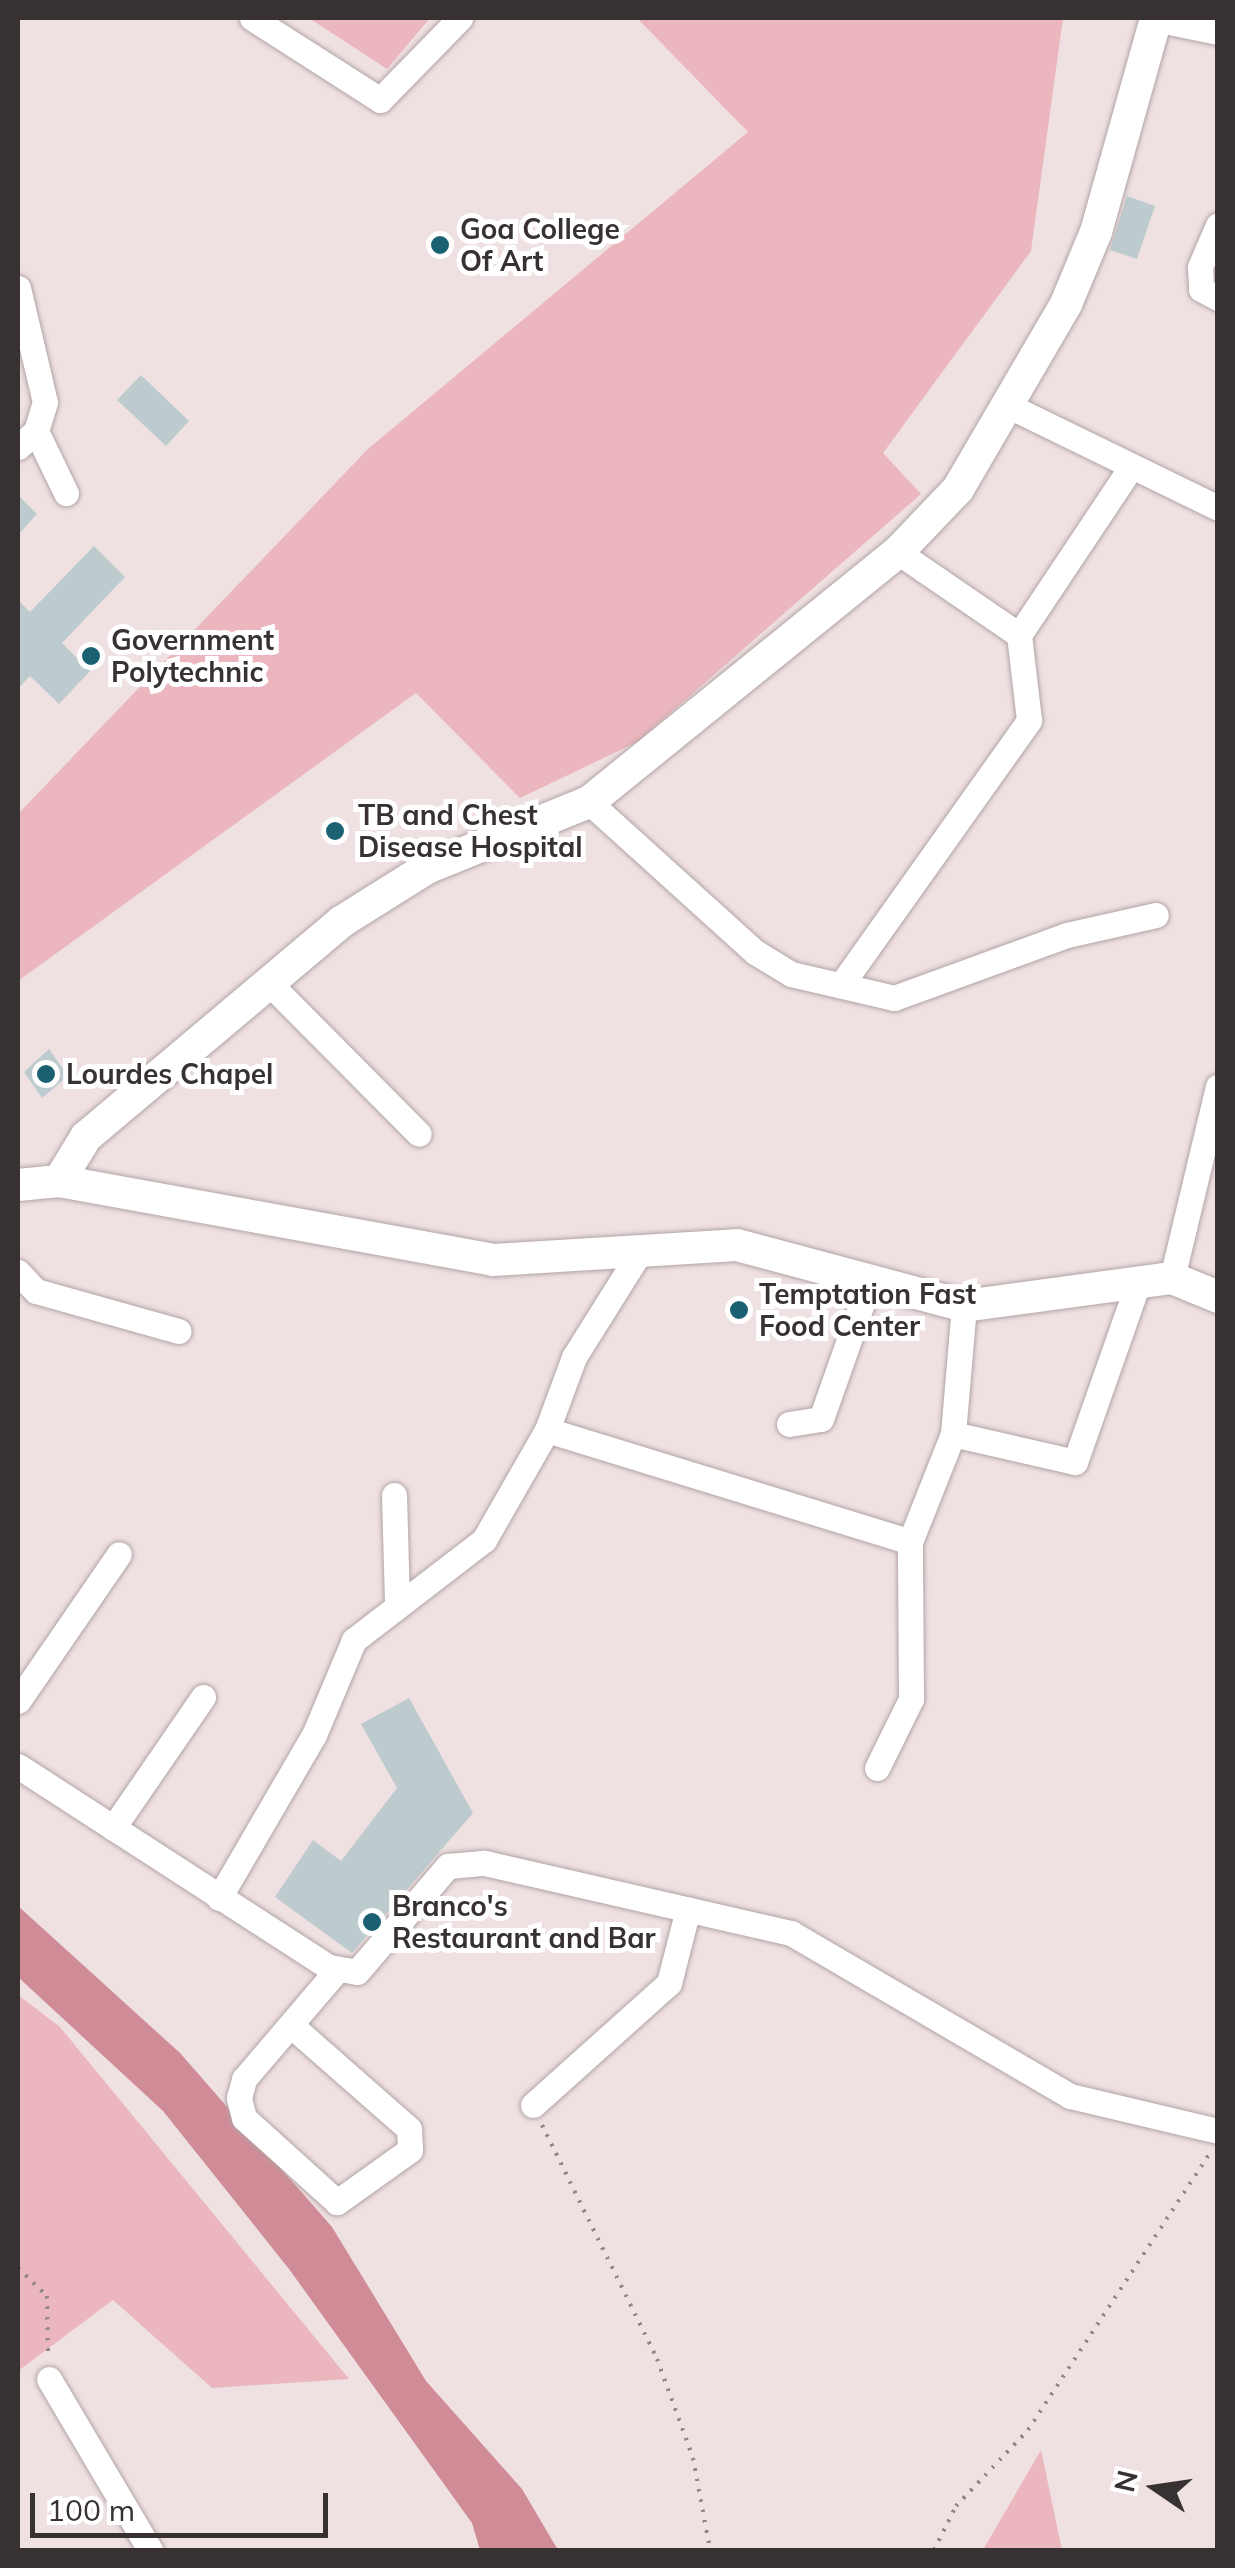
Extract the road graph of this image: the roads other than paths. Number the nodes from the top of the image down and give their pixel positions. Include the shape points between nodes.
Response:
1 (252, 18) edge
2 (460, 18) edge
3 (1156, 18) edge
4 (1218, 32) edge
5 (1218, 225) edge
6 (18, 288) edge
7 (1218, 298) edge
8 (1011, 407) junction
9 (27, 439) edge
10 (1130, 470) junction
11 (66, 493) dead end
12 (1218, 508) edge
13 (898, 552) junction
14 (1019, 635) junction
15 (589, 802) junction
16 (1156, 915) dead end
17 (270, 984) junction
18 (841, 985) junction
19 (1218, 1086) edge
20 (419, 1134) dead end
21 (59, 1181) junction
22 (18, 1185) edge
23 (640, 1250) junction
24 (18, 1272) edge
25 (1156, 1279) junction
26 (870, 1282) junction
27 (1218, 1297) edge
28 (964, 1306) junction
29 (178, 1331) dead end
30 (789, 1424) dead end
31 (547, 1430) junction
32 (953, 1434) junction
33 (394, 1494) dead end
34 (910, 1542) junction
35 (119, 1554) dead end
36 (397, 1602) junction
37 (203, 1698) dead end
38 (18, 1701) edge
39 (18, 1766) edge
40 (877, 1768) dead end
41 (113, 1828) junction
42 (219, 1898) junction
43 (688, 1909) junction
44 (338, 1969) junction
45 (294, 2026) junction
46 (533, 2106) road end
47 (1218, 2131) edge
48 (48, 2379) road end
49 (150, 2550) edge

1 - 2 street via 380,100
3 - 4 street
3 - 8 main road via 1096,232
5 - 7 street via 1200,267 1201,289
6 - 9 street via 46,402
8 - 10 street
8 - 13 main road via 958,489
9 - 11 street
10 - 12 street
10 - 14 street
13 - 14 street
13 - 15 main road
14 - 18 street via 1029,720
15 - 17 main road via 427,868 341,922
15 - 18 street via 755,952 791,974
16 - 18 street via 1067,935 894,998
17 - 20 street
17 - 21 main road via 86,1136
19 - 25 street
21 - 22 main road
21 - 23 main road via 493,1260
23 - 26 main road via 737,1245
23 - 31 street via 574,1357
24 - 29 street via 36,1292
25 - 27 main road
25 - 28 main road
25 - 32 street via 1075,1462
26 - 28 main road
26 - 30 street via 821,1419
28 - 32 street
31 - 34 street
31 - 36 street via 468,1560
32 - 34 street
33 - 36 street
34 - 40 street via 911,1699
35 - 38 street
36 - 42 street via 354,1640 314,1735
37 - 41 street
39 - 41 street
41 - 42 street
42 - 44 street
43 - 44 street via 485,1863 448,1866 357,1972
43 - 46 street via 669,1982
43 - 47 street via 792,1933 1070,2096
44 - 45 street
45 - 45 street via 244,2079 239,2098 244,2118 337,2202 410,2150 409,2129
48 - 49 street

